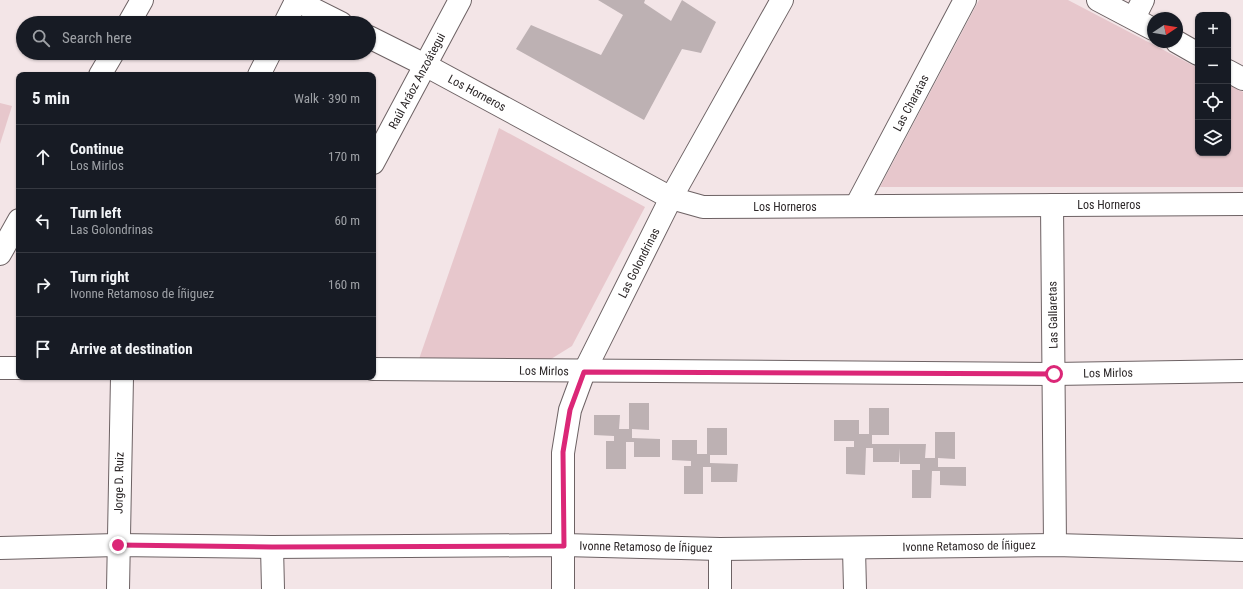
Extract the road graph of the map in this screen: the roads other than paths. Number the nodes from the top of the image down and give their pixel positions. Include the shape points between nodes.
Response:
1 (142, 0) edge
2 (460, 0) edge
3 (782, 0) edge
4 (965, 0) edge
5 (1098, 0) edge
6 (301, 2) edge
7 (1138, 9) edge
8 (134, 16) edge
9 (290, 16) edge
10 (328, 16) edge
11 (1147, 21) edge
12 (376, 40) edge
13 (1183, 45) edge
14 (1195, 52) edge
15 (109, 60) edge
16 (266, 60) edge
17 (425, 65) junction
18 (102, 72) edge
19 (260, 72) edge
20 (1231, 73) edge
21 (1243, 79) edge
22 (376, 157) edge
23 (671, 198) junction
24 (1052, 204) junction
25 (1243, 204) edge
26 (856, 206) junction
27 (16, 225) edge
28 (0, 254) edge
29 (0, 368) edge
30 (16, 368) edge
31 (376, 369) edge
32 (1243, 371) edge
33 (584, 372) junction
34 (1054, 374) junction
35 (122, 380) edge
36 (118, 545) junction
37 (1055, 545) junction
38 (564, 546) junction
39 (272, 547) junction
40 (0, 548) edge
41 (720, 549) junction
42 (854, 549) junction
43 (1243, 550) edge
44 (118, 589) edge
45 (273, 589) edge
46 (563, 589) edge
47 (720, 589) edge
48 (854, 589) edge

1 - 8 street
2 - 17 street, Raúl Aráoz Anzoátegui
3 - 23 street, Las Golondrinas
4 - 26 street, Las Charatas
5 - 7 street
6 - 9 street
6 - 10 street
7 - 11 street
12 - 17 street, Los Horneros
13 - 14 street
15 - 18 street
16 - 19 street
17 - 22 street, Raúl Aráoz Anzoátegui
17 - 23 street, Los Horneros
20 - 21 street
23 - 26 street, Los Horneros via 703,207
23 - 33 street, Las Golondrinas
24 - 25 street, Los Horneros
24 - 26 street, Los Horneros
24 - 34 street, Las Gallaretas
27 - 28 street
29 - 30 street
31 - 33 street, Los Mirlos
32 - 34 street, Los Mirlos
33 - 34 street, Los Mirlos
33 - 38 street, Las Golondrinas via 570,410 563,452
34 - 37 street, Las Gallaretas
35 - 36 street, Jorge D. Ruiz
36 - 39 street, Ivonne Retamoso de Íñiguez
36 - 40 street, Ivonne Retamoso de Íñiguez
36 - 44 street, Jorge D. Ruiz
37 - 42 street, Ivonne Retamoso de Íñiguez
37 - 43 street, Ivonne Retamoso de Íñiguez
38 - 39 street, Ivonne Retamoso de Íñiguez
38 - 41 street, Ivonne Retamoso de Íñiguez
38 - 46 street, Las Golondrinas
39 - 45 street
41 - 42 street, Ivonne Retamoso de Íñiguez
41 - 47 street
42 - 48 street

